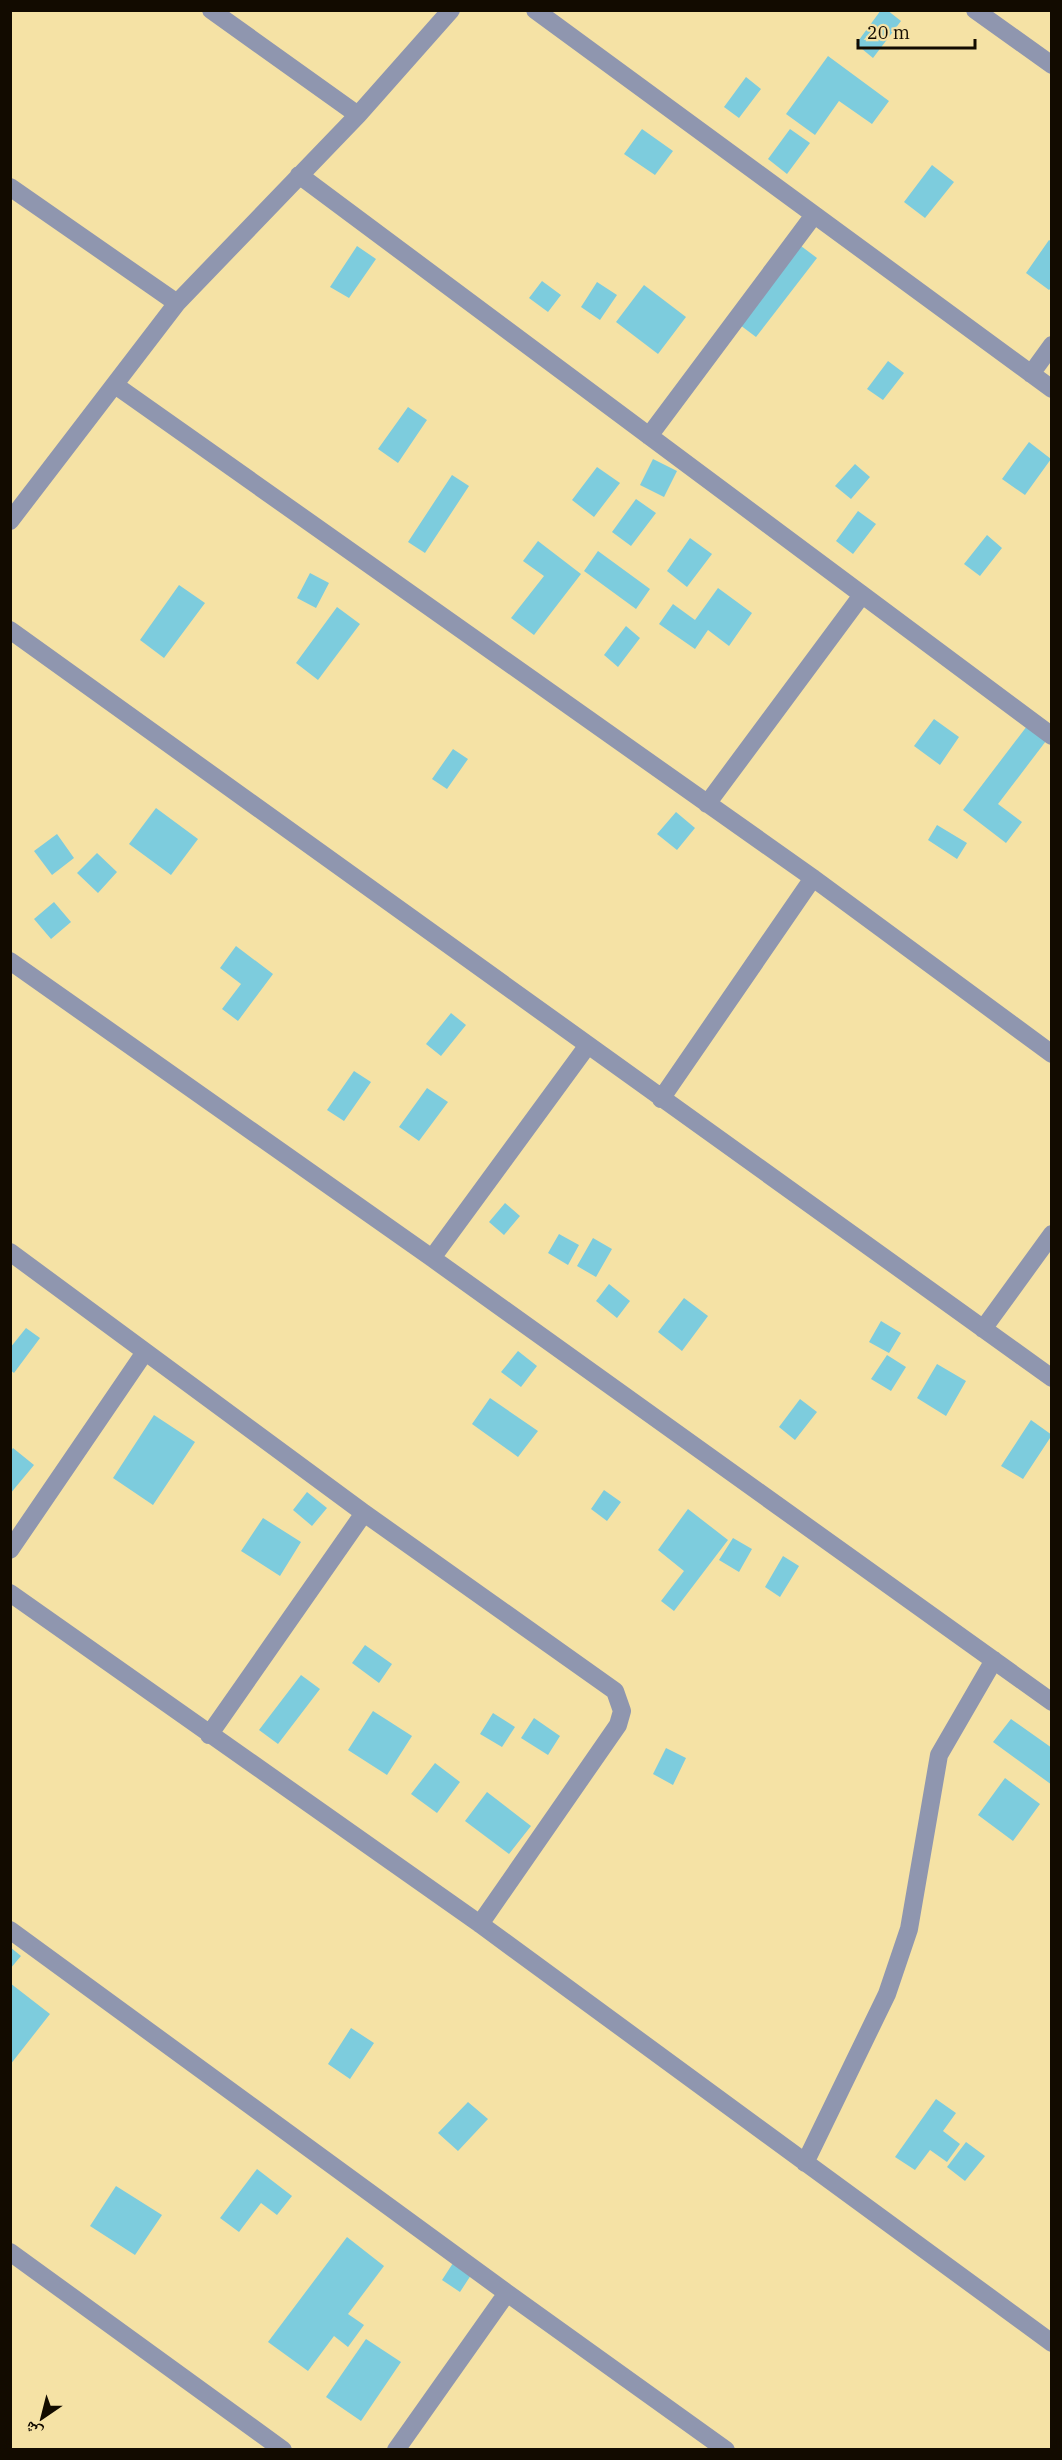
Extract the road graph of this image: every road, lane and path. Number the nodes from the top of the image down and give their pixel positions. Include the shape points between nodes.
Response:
1 (211, 10) edge
2 (451, 10) edge
3 (535, 10) edge
4 (975, 10) edge
5 (1052, 65) edge
6 (358, 115) junction
7 (298, 175) junction
8 (10, 187) edge
9 (814, 215) junction
10 (177, 303) junction
11 (1052, 345) edge
12 (1031, 374) junction
13 (115, 385) junction
14 (1052, 389) edge
15 (650, 436) junction
16 (10, 521) edge
17 (862, 595) junction
18 (10, 630) edge
19 (1052, 736) edge
20 (707, 804) junction
21 (813, 878) junction
22 (10, 961) edge
23 (588, 1045) junction
24 (1052, 1054) edge
25 (661, 1099) junction
26 (1052, 1234) edge
27 (10, 1252) edge
28 (432, 1258) junction
29 (983, 1329) junction
30 (145, 1352) junction
31 (1052, 1378) edge
32 (364, 1513) junction
33 (10, 1550) edge
34 (10, 1593) edge
35 (994, 1660) junction
36 (1049, 1694) edge
37 (209, 1735) junction
38 (480, 1924) junction
39 (10, 1930) edge
40 (806, 2163) junction
41 (10, 2252) edge
42 (507, 2293) junction
43 (1050, 2341) edge
44 (283, 2450) edge
45 (396, 2450) edge
46 (726, 2450) edge

1 - 6 street
2 - 6 street
3 - 9 street
4 - 5 street
6 - 7 street
7 - 10 street
7 - 15 street
8 - 10 street
9 - 12 street
9 - 15 street
10 - 13 street
11 - 12 street
12 - 14 street
13 - 16 street
13 - 20 street
15 - 17 street
17 - 19 street
17 - 20 street
18 - 23 street
20 - 21 street
21 - 24 street
21 - 25 street
22 - 28 street
23 - 25 street
23 - 28 street
25 - 29 street
26 - 29 street
27 - 30 street
28 - 35 street
29 - 31 street
30 - 32 street
30 - 33 street
32 - 37 street
32 - 38 street via 615,1691 622,1711 618,1725
34 - 37 street
35 - 36 street
35 - 40 street via 939,1755 909,1929 887,1994
37 - 38 street
38 - 40 street
39 - 42 street
40 - 43 street
41 - 44 street
42 - 45 street
42 - 46 street

